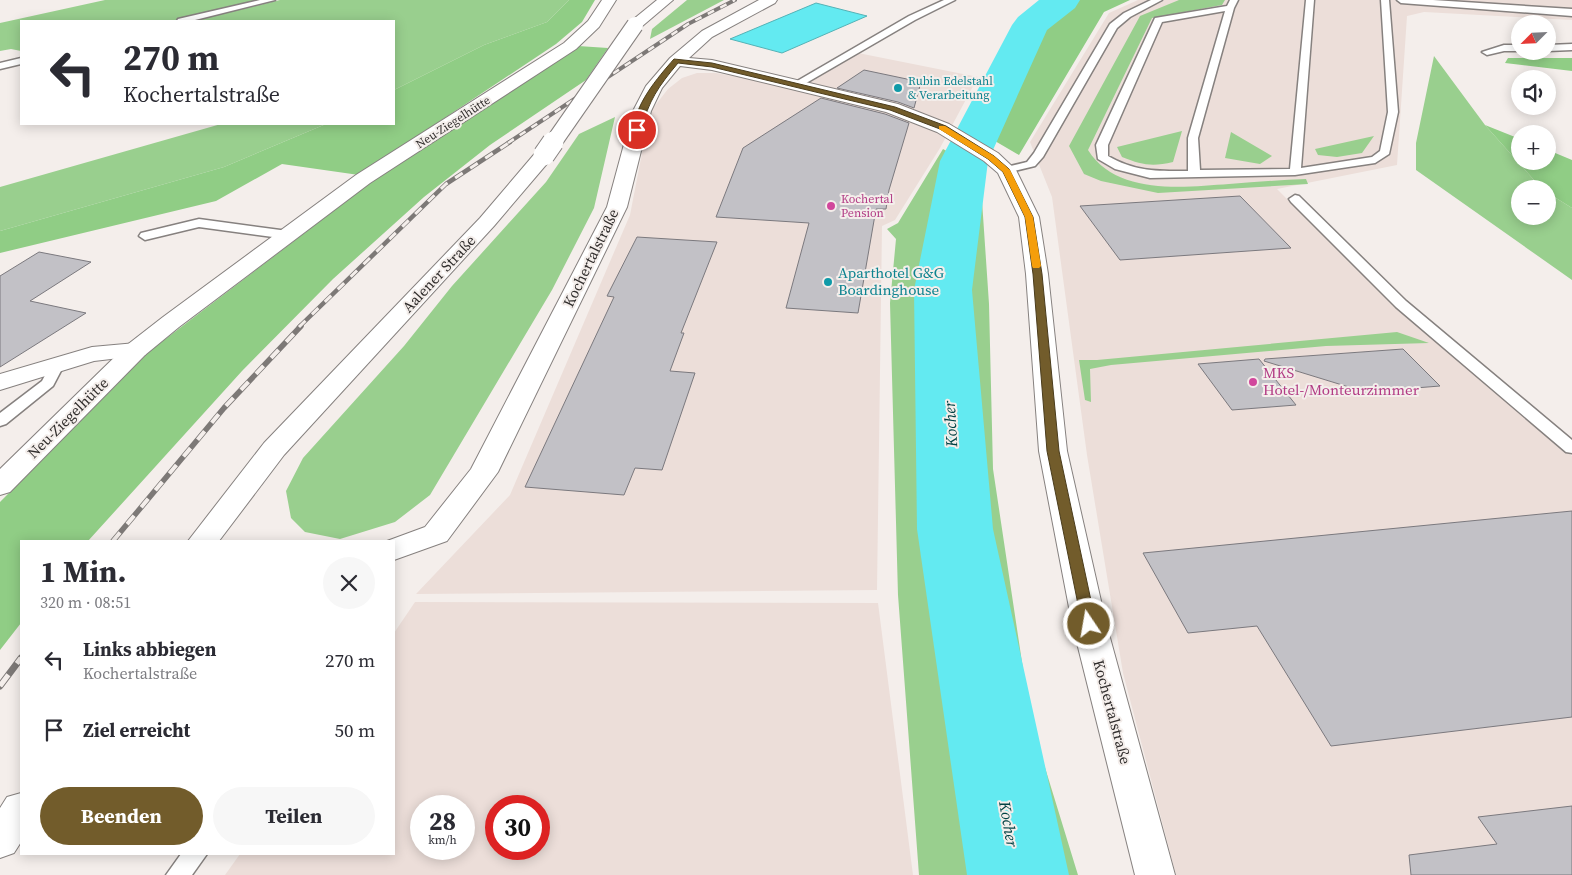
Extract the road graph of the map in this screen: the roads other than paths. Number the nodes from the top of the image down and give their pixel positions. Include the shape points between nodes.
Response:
1 (270, 0) edge
2 (609, 0) edge
3 (666, 0) edge
4 (770, 0) edge
5 (951, 0) edge
6 (1158, 0) edge
7 (1310, 0) edge
8 (1385, 0) edge
9 (1401, 0) edge
10 (1232, 4) edge
11 (1572, 13) edge
12 (185, 20) edge
13 (1572, 47) edge
14 (1511, 48) edge
15 (1556, 48) edge
16 (1487, 52) dead end
17 (20, 61) edge
18 (676, 61) junction
19 (0, 66) edge
20 (797, 84) junction
21 (999, 164) junction
22 (1295, 172) junction
23 (1194, 174) junction
24 (1295, 199) dead end
25 (288, 235) junction
26 (145, 236) dead end
27 (136, 350) junction
28 (57, 365) junction
29 (0, 382) edge
30 (0, 421) edge
31 (1572, 448) edge
32 (0, 486) edge
33 (204, 540) edge
34 (395, 550) edge
35 (20, 811) edge
36 (0, 841) edge
37 (194, 855) edge
38 (178, 875) edge
39 (1155, 875) edge

1 - 12 lane
2 - 25 street, Neu-Ziegelhütte via 594,24 570,46 364,179
3 - 33 street, Aalener Straße, bridge via 636,26 544,155 487,222 274,449
4 - 18 street, Kochertalstraße via 707,34
5 - 20 lane via 912,18
6 - 21 lane via 1127,15 1113,26 1031,164
7 - 22 lane
8 - 22 lane via 1392,112 1385,152 1375,160
9 - 11 lane
10 - 23 lane via 1193,138
10 - 23 lane via 1158,20 1102,145 1102,157 1119,167 1150,175
13 - 15 lane
14 - 16 lane
17 - 19 lane
18 - 20 street via 712,65
18 - 34 street, Kochertalstraße via 654,86 642,111 617,207 484,472 436,534
20 - 21 street via 892,108 943,128
21 - 39 street, Kochertalstraße via 1029,217 1053,451 1089,624
22 - 23 lane
24 - 31 lane via 1401,304
25 - 26 lane via 199,223
25 - 27 street, Neu-Ziegelhütte
27 - 28 street, Neu-Ziegelhütte via 92,354
27 - 32 street, Neu-Ziegelhütte
28 - 29 street, Neu-Ziegelhütte
28 - 30 lane via 48,383
35 - 36 street
37 - 38 lane

